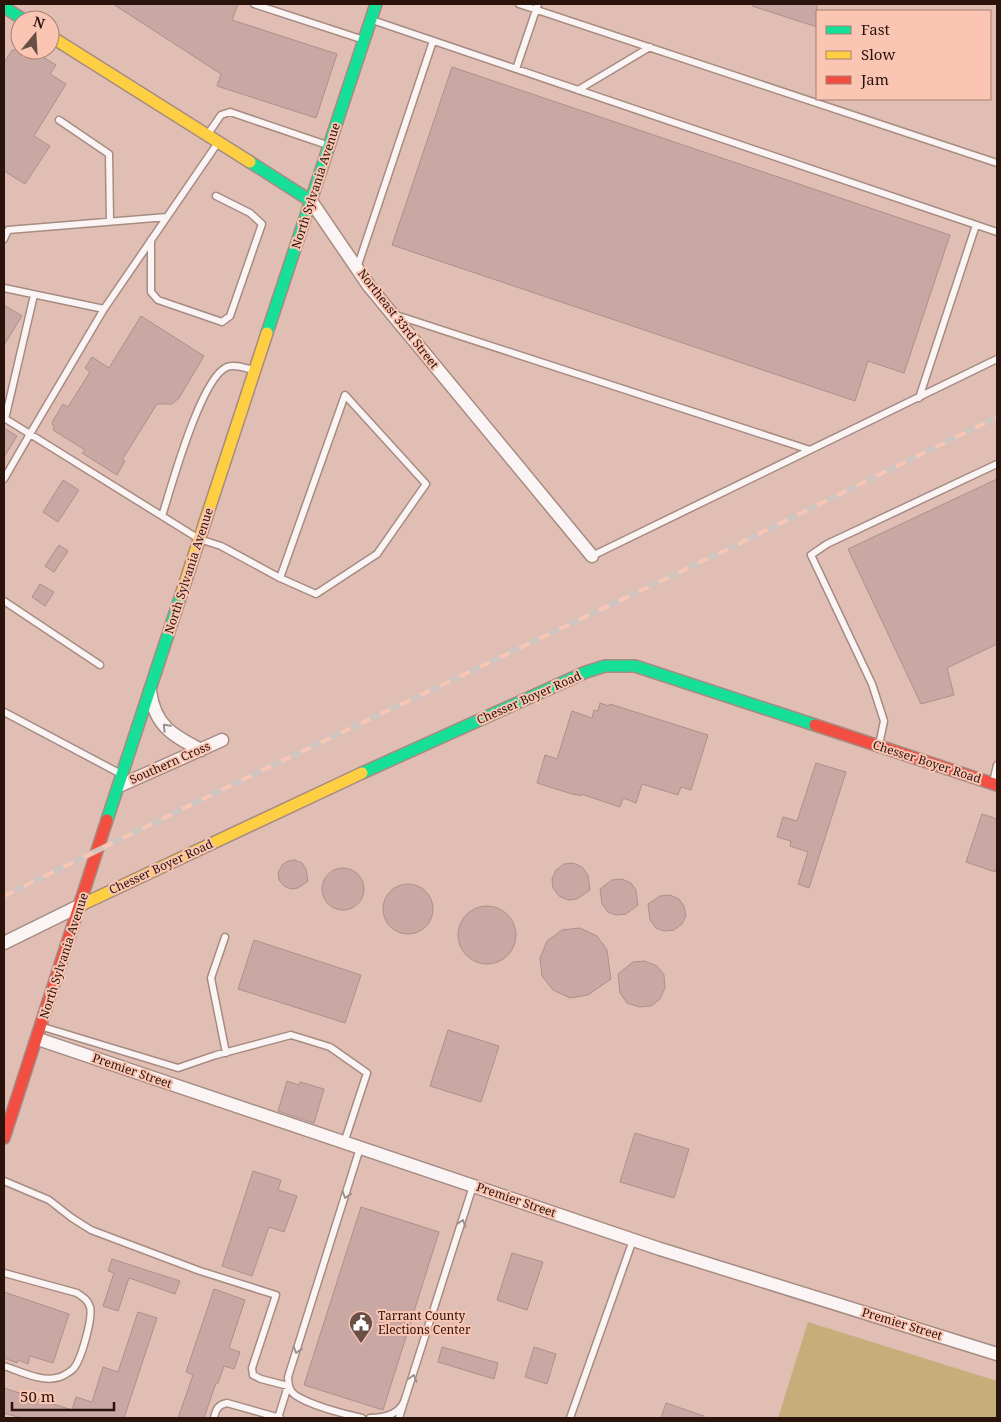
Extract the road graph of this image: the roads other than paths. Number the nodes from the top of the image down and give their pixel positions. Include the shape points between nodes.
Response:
1 (254, 4) edge
2 (376, 4) edge
3 (519, 4) edge
4 (537, 7) edge
5 (371, 20) junction
6 (364, 40) junction
7 (433, 41) junction
8 (60, 42) edge
9 (650, 47) junction
10 (516, 69) junction
11 (578, 90) junction
12 (60, 120) dead end
13 (207, 135) junction
14 (218, 142) junction
15 (329, 146) junction
16 (997, 163) edge
17 (216, 196) dead end
18 (311, 201) junction
19 (167, 217) junction
20 (110, 221) junction
21 (976, 225) junction
22 (997, 232) edge
23 (4, 239) edge
24 (151, 239) junction
25 (357, 268) junction
26 (4, 288) edge
27 (34, 295) junction
28 (104, 309) junction
29 (390, 313) junction
30 (997, 359) edge
31 (254, 370) junction
32 (919, 398) junction
33 (4, 418) edge
34 (30, 434) junction
35 (810, 450) junction
36 (997, 464) edge
37 (4, 478) edge
38 (162, 516) junction
39 (199, 539) junction
40 (592, 556) joint
41 (280, 578) junction
42 (4, 602) edge
43 (100, 666) dead end
44 (150, 690) junction
45 (4, 712) edge
46 (222, 740) dead end
47 (879, 746) junction
48 (201, 750) junction
49 (997, 765) edge
50 (121, 781) junction
51 (995, 784) edge
52 (81, 905) junction
53 (225, 937) dead end
54 (4, 943) edge
55 (42, 1026) junction
56 (38, 1040) junction
57 (226, 1053) junction
58 (4, 1138) edge
59 (344, 1143) junction
60 (360, 1148) junction
61 (4, 1182) edge
62 (473, 1186) junction
63 (633, 1240) junction
64 (4, 1273) edge
65 (997, 1354) edge
66 (4, 1366) edge
67 (288, 1386) junction
68 (404, 1402) junction
69 (214, 1418) edge
70 (279, 1418) edge
71 (362, 1418) edge
72 (370, 1418) edge
73 (399, 1418) edge
74 (570, 1418) edge

1 - 6 lane
2 - 5 street, North Sylvania Avenue
3 - 4 lane
4 - 9 lane
4 - 10 lane
5 - 6 street, North Sylvania Avenue
5 - 7 lane
6 - 15 street, North Sylvania Avenue
7 - 10 lane
7 - 25 lane
8 - 13 street, Northeast 33rd Street
9 - 11 lane
9 - 16 lane
10 - 11 lane
11 - 21 lane
12 - 20 lane via 109,154
13 - 14 street, Northeast 33rd Street
13 - 15 lane via 221,115 230,112
14 - 18 street, Northeast 33rd Street
14 - 19 lane
15 - 18 street, North Sylvania Avenue
17 - 24 lane via 250,213 262,224 230,316 222,322 158,300 151,292
18 - 25 street, Northeast 33rd Street
18 - 31 street, North Sylvania Avenue
19 - 20 lane
19 - 24 lane
20 - 23 lane via 8,230
21 - 22 lane
21 - 32 lane
24 - 28 lane
25 - 29 street, Northeast 33rd Street
26 - 27 lane
27 - 28 lane
27 - 33 lane
28 - 34 lane
29 - 35 lane
29 - 40 street, Northeast 33rd Street
30 - 32 lane
31 - 38 lane via 226,367 216,377 196,412
31 - 39 street, North Sylvania Avenue
32 - 35 lane
33 - 34 lane
34 - 37 lane
34 - 38 lane
35 - 40 lane
36 - 47 lane via 811,554 872,684 884,721
38 - 39 lane
39 - 41 lane via 221,546
39 - 44 street, North Sylvania Avenue
41 - 41 lane via 303,514 345,395 426,484 377,554 316,594
42 - 43 lane
48 -> 44 street via 176,737 161,723 152,705
44 - 50 street, North Sylvania Avenue
45 - 50 lane
46 - 48 street, Southern Cross
47 - 51 street, Chesser Boyer Road
47 - 52 street, Chesser Boyer Road via 635,666 605,666 361,773
48 - 50 street, Southern Cross
49 - 51 lane
50 - 52 street, North Sylvania Avenue
52 - 54 street
52 - 55 street, North Sylvania Avenue
53 - 57 lane via 211,978
55 - 56 street, North Sylvania Avenue
55 - 57 lane via 178,1068
56 - 58 street, North Sylvania Avenue
56 - 59 street, Premier Street
57 - 59 lane via 291,1035 330,1047 367,1073
59 - 60 street, Premier Street
60 - 62 street, Premier Street
60 -> 67 lane via 288,1377
61 - 67 lane via 49,1200 91,1230 200,1272 276,1295 252,1368 253,1375
62 - 63 street, Premier Street
68 -> 62 lane
63 - 65 street, Premier Street
63 - 74 lane
64 - 66 lane via 77,1293 90,1306 91,1318 74,1369 60,1377 43,1379
67 - 70 lane
67 - 71 lane via 294,1394 315,1404
68 - 72 lane via 402,1407 383,1418
68 - 73 lane
69 - 70 lane via 216,1409 227,1403

